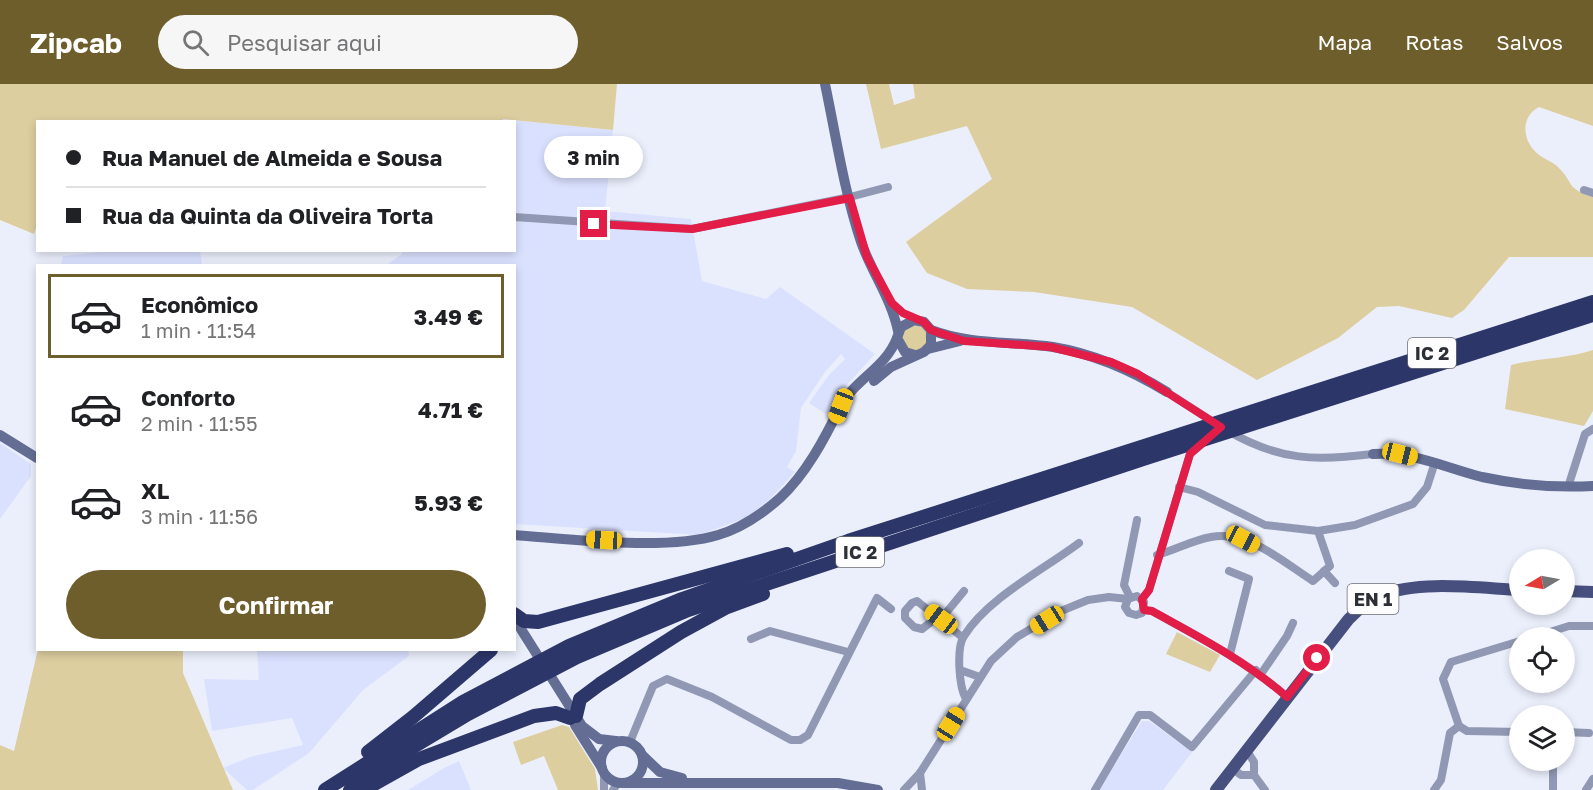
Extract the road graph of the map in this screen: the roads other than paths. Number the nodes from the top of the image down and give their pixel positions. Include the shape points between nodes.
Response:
1 (825, 84) edge
2 (888, 187) dead end
3 (1584, 190) dead end
4 (1593, 193) edge
5 (850, 198) junction
6 (516, 217) edge
7 (1593, 302) edge
8 (892, 303) junction
9 (1593, 315) edge
10 (914, 320) junction
11 (931, 330) junction
12 (898, 335) junction
13 (964, 341) junction
14 (928, 349) junction
15 (915, 355) junction
16 (1167, 392) joint
17 (836, 420) junction
18 (1221, 427) junction
19 (0, 429) edge
20 (1593, 429) edge
21 (0, 435) edge
22 (36, 448) edge
23 (1373, 454) joint
24 (36, 457) edge
25 (1435, 462) junction
26 (1593, 486) edge
27 (1179, 487) junction
28 (1568, 487) junction
29 (1137, 520) dead end
30 (1318, 531) junction
31 (516, 536) edge
32 (1079, 543) dead end
33 (850, 548) junction
34 (1157, 555) junction
35 (1230, 571) dead end
36 (1324, 571) junction
37 (1335, 583) dead end
38 (1509, 590) edge
39 (964, 591) dead end
40 (1575, 591) edge
41 (1593, 592) edge
42 (1109, 597) junction
43 (1129, 598) junction
44 (1142, 599) junction
45 (891, 609) dead end
46 (1144, 610) junction
47 (1127, 611) junction
48 (516, 617) edge
49 (941, 619) junction
50 (516, 620) edge
51 (1293, 623) dead end
52 (1593, 626) edge
53 (1566, 627) edge
54 (516, 632) edge
55 (962, 637) junction
56 (751, 639) dead end
57 (526, 641) junction
58 (1509, 644) edge
59 (490, 651) edge
60 (848, 652) junction
61 (1230, 654) junction
62 (960, 670) junction
63 (1258, 672) junction
64 (980, 677) junction
65 (1287, 697) junction
66 (966, 699) junction
67 (573, 717) junction
68 (1459, 726) junction
69 (1509, 732) edge
70 (1575, 732) edge
71 (1589, 733) dead end
72 (616, 741) junction
73 (630, 742) junction
74 (1246, 751) junction
75 (642, 755) junction
76 (1233, 769) junction
77 (603, 771) junction
78 (1553, 771) edge
79 (920, 773) junction
80 (1254, 775) junction
81 (1593, 779) edge
82 (694, 782) junction
83 (619, 785) edge
84 (328, 788) edge
85 (350, 790) edge
86 (362, 790) edge
87 (604, 790) edge
88 (878, 790) edge
89 (904, 790) edge
90 (922, 790) edge
91 (1095, 790) edge
92 (1216, 790) edge
93 (1265, 790) edge
94 (1434, 790) edge
95 (1553, 790) edge
96 (1586, 790) edge

1 - 5 street
2 - 5 street
3 - 4 street
5 - 6 street via 692,229
5 - 8 street via 867,257
7 - 33 highway, IC 2 via 1271,404
8 - 10 street
8 - 12 street
9 - 33 highway, IC 2
10 - 11 street via 924,322
10 - 12 street via 904,323
11 - 13 street
11 - 14 street
12 - 15 street via 905,352
12 - 17 street via 887,359 855,389 841,406
13 - 14 street
13 - 16 street via 1051,347 1079,353 1120,366
14 - 15 street
15 - 17 street via 881,374
16 - 18 street
17 - 31 street via 782,497 734,529 709,537 665,542
18 - 23 street via 1246,441 1292,457 1318,460
18 - 27 street via 1190,454
19 - 22 street
20 - 28 street via 1585,434
21 - 24 street
23 - 25 street via 1400,454
25 - 28 street via 1493,479
25 - 30 street via 1427,487 1413,504 1355,525
26 - 28 street
27 - 30 street via 1198,492 1265,525
27 - 34 street
29 - 43 street via 1124,585
30 - 36 street via 1330,566
32 - 55 street via 991,606
33 - 48 highway via 801,550 538,622
33 - 67 highway via 802,578 725,608 681,632 580,699
33 - 84 highway, IC 2 via 682,599 569,646 464,702
33 - 85 highway, IC 2 via 577,657 458,720
34 - 36 street via 1210,537 1229,536 1243,539 1313,580
34 - 44 street via 1149,590
35 - 61 street via 1249,579
36 - 37 street
38 - 65 main road, EN 1 via 1418,587 1380,595 1348,620
39 - 49 street
40 - 41 main road
42 - 43 street
42 - 47 street
42 - 64 street via 1061,611 1017,637
43 - 44 street
43 - 47 street
44 - 46 street
45 - 60 street via 877,598
46 - 47 street via 1136,615
46 - 61 street
49 - 49 street via 922,629 905,618 905,611 917,601
49 - 55 street
50 - 57 street
51 - 63 street
52 - 53 street
54 - 57 street
55 - 62 street
56 - 60 street via 770,631
57 - 67 street
58 - 68 street via 1451,662 1446,669 1443,679
59 - 84 highway
60 - 73 street via 808,735 800,741 667,679 654,686
61 - 63 street
62 - 64 street
62 - 66 street via 961,690
63 - 65 street
63 - 91 street via 1192,747 1150,715 1139,715
64 - 66 street
65 - 74 main road, EN 1
66 - 79 street
67 - 72 street via 599,740
67 - 77 street
67 - 86 highway via 556,713 534,716 419,759
68 - 69 street via 1467,731
68 - 94 street via 1450,733 1441,780
70 - 71 street
72 - 73 street
72 - 77 street via 605,749
73 - 75 street
74 - 76 main road, EN 1
74 - 80 street via 1254,762
75 - 82 street via 660,772
75 - 83 street via 642,770 633,781
76 - 80 street via 1242,775
76 - 92 main road, EN 1
77 - 83 street
77 - 87 street
78 - 95 street
79 - 89 street
79 - 90 street
80 - 93 street
81 - 96 street
82 - 83 street
82 - 88 street via 838,783

